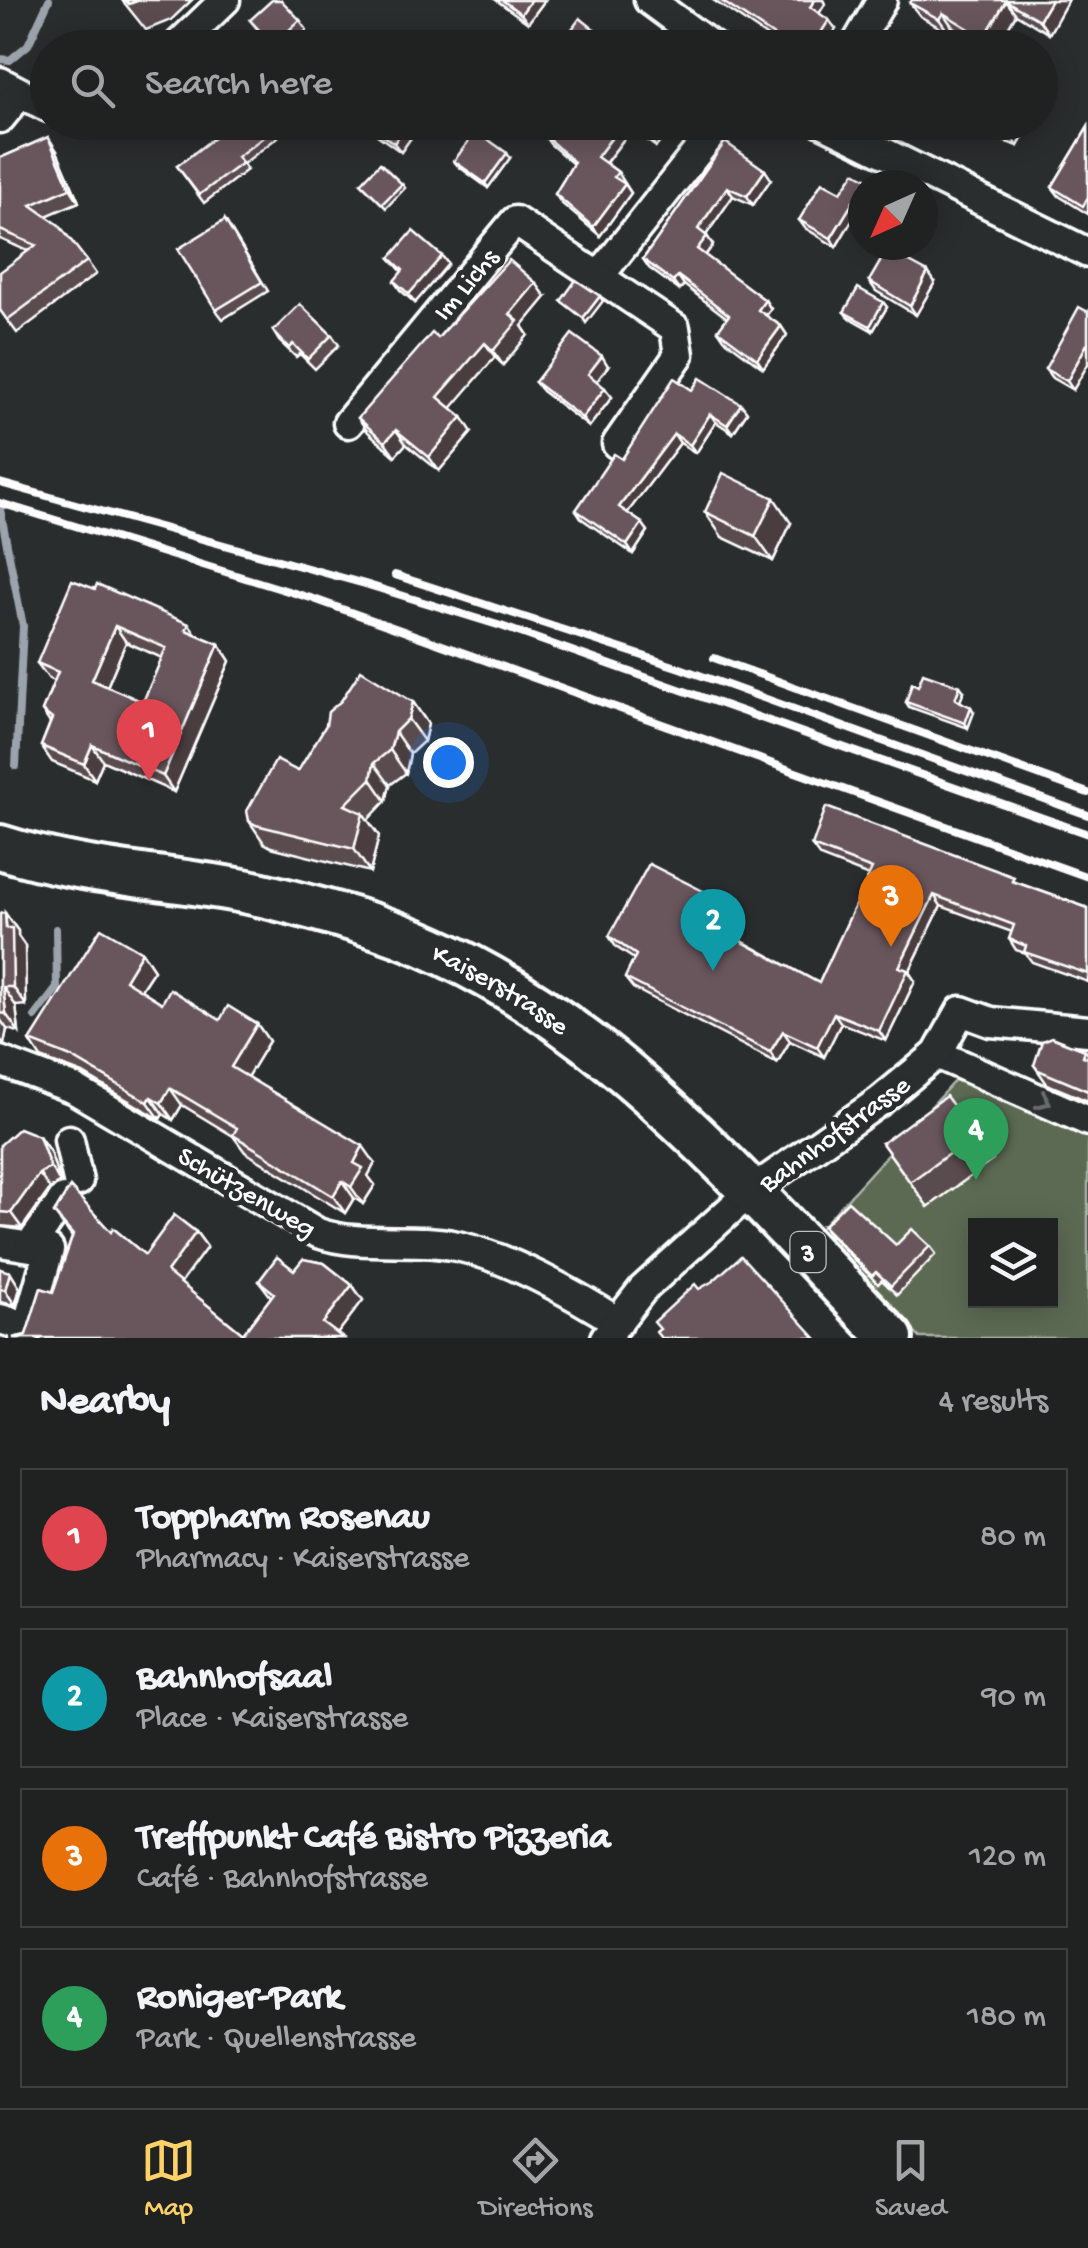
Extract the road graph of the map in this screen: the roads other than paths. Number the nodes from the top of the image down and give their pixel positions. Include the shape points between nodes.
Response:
1 (226, 0) edge
2 (649, 0) edge
3 (882, 0) edge
4 (194, 30) edge
5 (690, 30) edge
6 (864, 30) edge
7 (10, 89) edge
8 (0, 118) edge
9 (707, 140) edge
10 (859, 140) edge
11 (1088, 253) edge
12 (600, 275) junction
13 (348, 423) dead end
14 (617, 444) dead end
15 (0, 847) edge
16 (1088, 1031) edge
17 (936, 1054) junction
18 (0, 1060) edge
19 (1088, 1121) edge
20 (69, 1140) dead end
21 (750, 1192) junction
22 (0, 1242) edge
23 (30, 1246) junction
24 (0, 1319) edge
25 (612, 1330) edge
26 (26, 1332) edge
27 (891, 1338) edge

1 - 4 street
2 - 5 street
3 - 6 street
7 - 8 street
9 - 12 street
10 - 11 street
12 - 13 street, Im Lichs via 515,221
12 - 14 street, Im Lichs via 674,328 679,354
15 - 21 main road, Kaiserstrasse / 3 via 269,897 359,921 450,956 608,1057
16 - 17 street, Bahnhofstrasse via 991,1022 961,1011
17 -> 19 street
17 - 21 street, Bahnhofstrasse
18 - 25 street, Schützenweg via 74,1088 318,1234 458,1246 581,1298
20 - 23 street via 71,1190
21 - 25 street, Bahnhofstrasse via 643,1288
21 - 27 main road, Kaiserstrasse / 3
22 - 23 street
23 - 26 street via 49,1250
24 - 26 street

